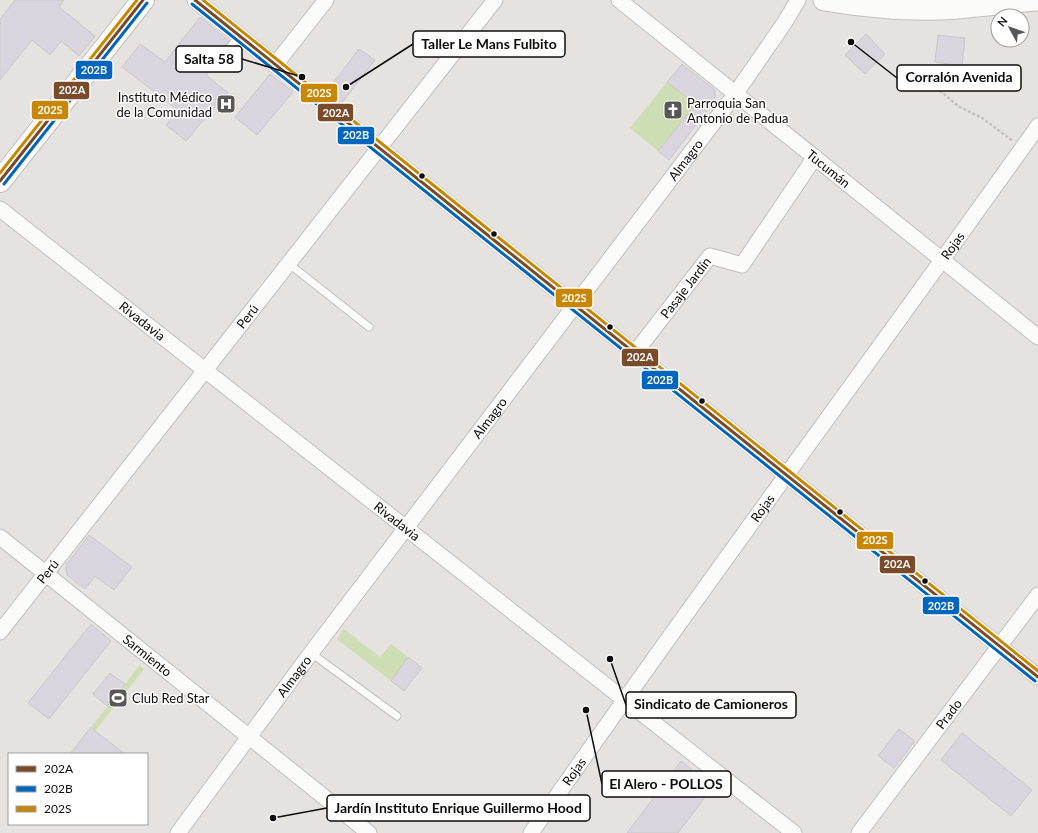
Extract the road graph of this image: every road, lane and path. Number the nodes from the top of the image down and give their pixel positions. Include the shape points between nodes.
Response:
1 (143, 0) edge
2 (195, 0) edge
3 (326, 0) edge
4 (495, 0) edge
5 (619, 0) edge
6 (798, 0) edge
7 (824, 0) edge
8 (1036, 0) edge
9 (239, 36) junction
10 (276, 65) junction
11 (214, 68) dead end
12 (917, 71) dead end
13 (736, 93) junction
14 (1038, 126) edge
15 (379, 148) junction
16 (1022, 148) junction
17 (815, 157) junction
18 (0, 181) edge
19 (0, 209) edge
20 (943, 260) junction
21 (288, 263) junction
22 (574, 306) junction
23 (369, 327) dead end
24 (1038, 337) edge
25 (634, 354) junction
26 (205, 369) junction
27 (786, 475) junction
28 (407, 528) junction
29 (0, 537) edge
30 (46, 574) junction
31 (1038, 595) edge
32 (0, 632) edge
33 (1000, 647) junction
34 (311, 653) junction
35 (1038, 677) edge
36 (624, 700) junction
37 (397, 716) dead end
38 (249, 737) junction
39 (178, 833) edge
40 (369, 833) edge
41 (531, 833) edge
42 (794, 833) edge
43 (859, 833) edge

1 - 18 main road
2 - 9 street
3 - 10 street
4 - 15 street, Perú
5 - 13 street, Tucumán
6 - 13 street, Almagro
7 - 8 main road via 862,6 956,8
9 - 10 street
9 - 11 lane
10 - 15 street
12 - 16 path via 958,106 982,118
13 - 17 street, Tucumán
13 - 22 street, Almagro
14 - 16 street, Rojas
15 - 21 street, Perú
15 - 22 street
16 - 20 street, Rojas
17 - 20 street, Tucumán
17 - 25 street, Pasaje Jardín via 742,265 710,256
19 - 26 street, Rivadavia
20 - 24 street, Tucumán
20 - 27 street, Rojas
21 - 23 lane
21 - 26 street, Perú
22 - 25 street
22 - 28 street, Almagro
25 - 27 street
26 - 28 street, Rivadavia
26 - 30 street, Perú
27 - 33 street
27 - 36 street, Rojas
28 - 34 street, Almagro
28 - 36 street, Rivadavia
29 - 30 street, Sarmiento
30 - 32 street, Perú
30 - 38 street, Sarmiento
31 - 33 street, Prado
33 - 35 street
33 - 43 street, Prado
34 - 37 lane
34 - 38 street, Almagro
36 - 41 street, Rojas
36 - 42 street, Rivadavia
38 - 39 street, Almagro
38 - 40 street, Sarmiento

